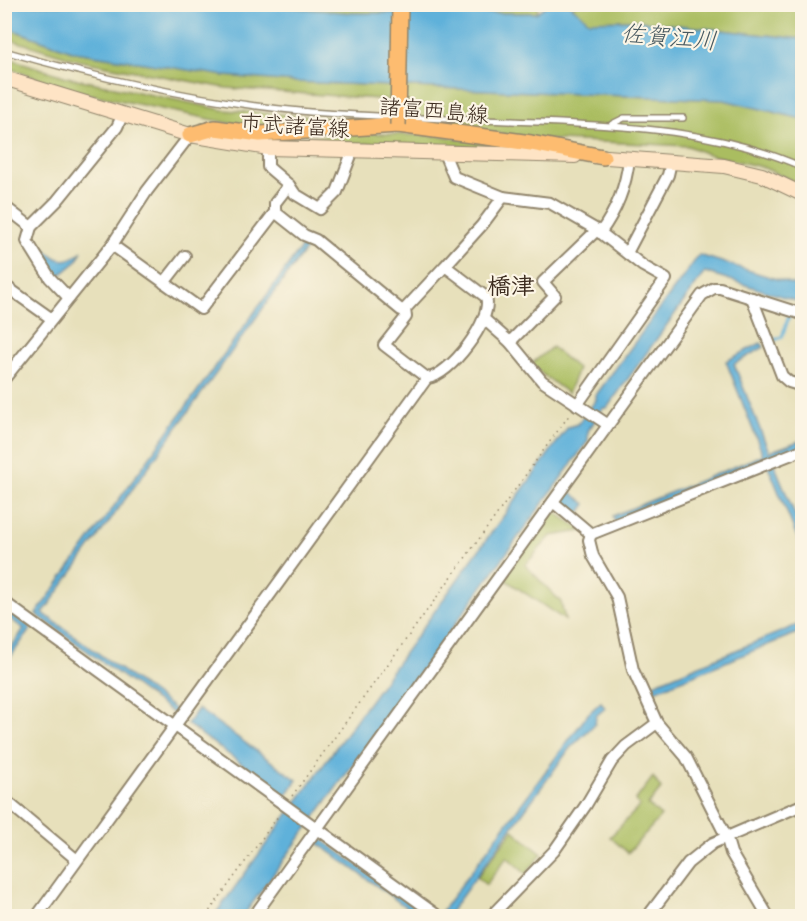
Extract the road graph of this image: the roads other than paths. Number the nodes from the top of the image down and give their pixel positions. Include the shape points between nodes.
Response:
1 (400, 4) edge
2 (4, 51) edge
3 (4, 78) edge
4 (123, 114) junction
5 (682, 118) dead end
6 (398, 121) junction
7 (610, 125) junction
8 (190, 135) junction
9 (268, 148) junction
10 (353, 150) junction
11 (444, 153) junction
12 (603, 157) junction
13 (630, 159) junction
14 (671, 162) junction
15 (802, 167) edge
16 (289, 185) junction
17 (802, 194) edge
18 (502, 197) junction
19 (4, 207) edge
20 (275, 212) junction
21 (31, 227) junction
22 (599, 231) junction
23 (112, 245) junction
24 (627, 253) junction
25 (185, 256) dead end
26 (445, 266) junction
27 (164, 283) junction
28 (4, 285) edge
29 (69, 298) junction
30 (752, 298) junction
31 (405, 309) junction
32 (795, 312) edge
33 (52, 319) junction
34 (485, 320) junction
35 (510, 342) junction
36 (427, 378) junction
37 (4, 379) edge
38 (802, 386) edge
39 (579, 406) junction
40 (604, 422) junction
41 (802, 450) edge
42 (553, 502) junction
43 (591, 534) junction
44 (4, 602) edge
45 (657, 723) junction
46 (175, 725) junction
47 (4, 799) edge
48 (802, 805) edge
49 (315, 826) junction
50 (726, 836) junction
51 (77, 860) junction
52 (37, 916) edge
53 (254, 916) edge
54 (438, 916) edge
55 (491, 916) edge
56 (648, 916) edge
57 (768, 916) edge

1 - 6 main road, bridge
2 - 6 lane via 140,87 223,103
3 - 4 main road, 市武諸富線
4 - 8 main road, 市武諸富線
4 - 21 street via 117,127 57,201
5 - 7 lane via 624,118
6 - 7 lane
6 - 8 main road, 諸富西島線 via 260,134 215,128
6 - 12 main road, 諸富西島線
7 - 15 lane via 736,143
8 - 9 main road, 市武諸富線
8 - 23 street
9 - 10 main road, 市武諸富線
9 - 16 street via 268,167
10 - 11 main road, 市武諸富線
10 - 16 street via 337,192 320,209 295,194
11 - 12 main road, 市武諸富線
11 - 18 street via 454,177
12 - 13 main road, 市武諸富線
13 - 14 main road, 市武諸富線
13 - 22 street via 626,183 612,217
14 - 17 main road, 市武諸富線 via 724,166 762,175
14 - 24 street
16 - 20 street via 275,202
18 - 22 street via 550,203
18 - 26 street
19 - 21 street
20 - 27 street via 201,309
20 - 31 street via 316,240 400,310
21 - 29 street via 27,241 50,278
22 - 24 street
22 - 35 street via 543,282 555,296
23 - 27 street
23 - 29 street
24 - 39 street via 666,279
25 - 27 street
26 - 31 street
26 - 34 street via 486,297 489,305
28 - 33 street
29 - 33 street
30 - 32 street
30 - 38 street via 782,376
30 - 40 street via 714,288 702,295
31 - 36 street via 406,317 384,345
33 - 37 street
34 - 35 street
34 - 36 street via 444,372
35 - 39 street via 542,381
36 - 46 street
39 - 40 street
40 - 42 street
41 - 43 street
42 - 43 street
42 - 49 street
43 - 45 street via 593,556 617,597 633,670
44 - 46 street
45 - 50 street via 686,757
45 - 55 street via 612,761 554,851
46 - 49 street
46 - 51 street
47 - 51 street
48 - 50 street
49 - 53 street
49 - 54 street
50 - 56 street via 687,863
50 - 57 street via 731,853
51 - 52 street

